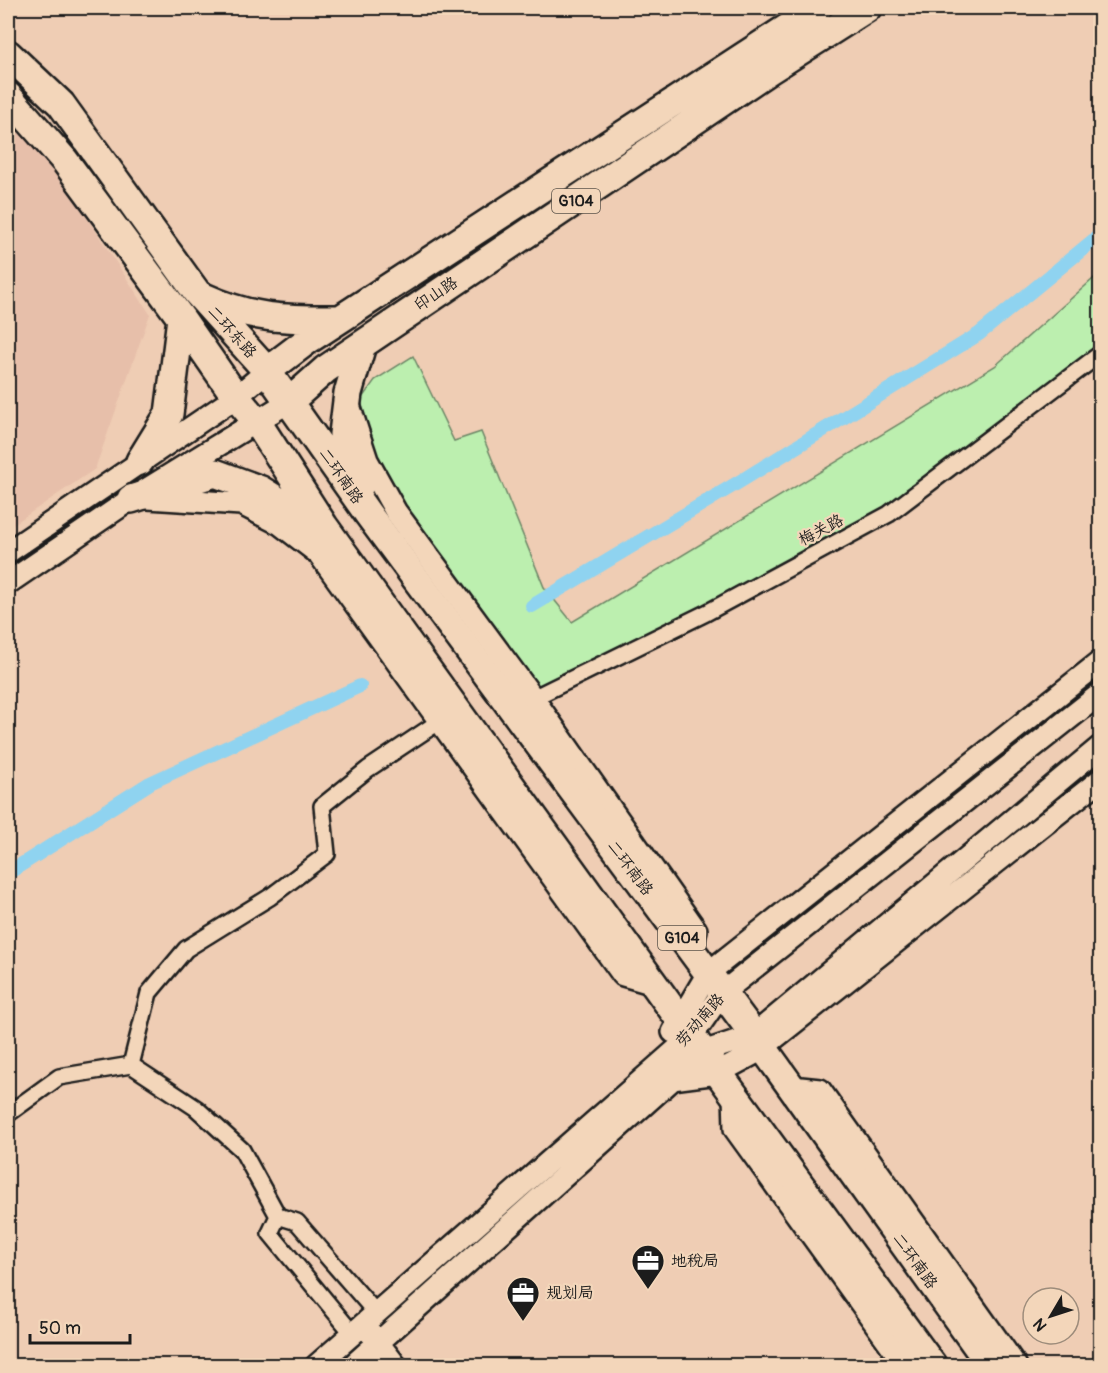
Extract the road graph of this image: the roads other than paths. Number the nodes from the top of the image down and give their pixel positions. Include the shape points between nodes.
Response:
1 (819, 8) edge
2 (867, 8) edge
3 (8, 54) edge
4 (8, 96) edge
5 (197, 294) junction
6 (181, 318) junction
7 (340, 319) junction
8 (362, 345) junction
9 (1101, 354) edge
10 (267, 371) junction
11 (236, 397) junction
12 (348, 400) junction
13 (290, 401) junction
14 (257, 422) junction
15 (140, 461) junction
16 (135, 498) junction
17 (368, 514) junction
18 (330, 533) junction
19 (8, 552) edge
20 (8, 583) edge
21 (1101, 662) edge
22 (1101, 694) edge
23 (533, 698) junction
24 (440, 722) junction
25 (1101, 747) edge
26 (1101, 780) edge
27 (692, 950) junction
28 (715, 983) junction
29 (654, 984) junction
30 (758, 1041) junction
31 (698, 1045) junction
32 (131, 1065) junction
33 (664, 1073) junction
34 (791, 1086) junction
35 (734, 1095) junction
36 (8, 1114) edge
37 (278, 1216) junction
38 (365, 1324) junction
39 (377, 1342) junction
40 (316, 1365) edge
41 (352, 1365) edge
42 (396, 1365) edge
43 (906, 1365) edge
44 (933, 1365) edge
45 (991, 1365) edge
46 (1016, 1365) edge

1 - 7 highway, 印山路 / G104
2 - 8 highway, 印山路 / G104
3 - 5 highway, G104 via 61,104
4 - 6 highway, G104 via 64,161
5 - 7 highway via 272,319
5 - 10 highway, 二环东路 / G104
6 - 11 highway, 二环东路 / G104
6 - 15 highway via 169,414
7 - 10 highway, 印山路 / G104
8 - 12 highway
8 - 13 highway, 印山路 / G104 via 326,369
9 - 23 street, 梅关路 via 890,514 706,613
10 - 11 street, 印山路
10 - 13 highway, 二环南路 / G104
11 - 14 highway, G104
11 - 15 street, 印山路
12 - 17 highway via 343,434
12 - 23 street via 367,460 396,512
13 - 14 street, 印山路
13 - 17 highway, 二环南路 / G104
14 - 16 street, 印山路
14 - 18 highway, G104
15 - 19 street, 印山路
16 - 18 highway via 215,473 261,490
16 - 20 street, 印山路
16 - 24 street via 241,504 280,524 319,554
17 - 27 highway, 二环南路 / G104
18 - 29 highway, G104
21 - 28 street
22 - 28 street, 劳动南路
23 - 27 street via 696,930
24 - 29 street via 623,975
24 - 32 street via 368,769 322,806 327,854 270,897 186,949 149,993
25 - 30 street, 劳动南路
26 - 30 street
27 - 28 highway, 二环南路 / G104
28 - 30 highway, 二环南路 / G104
28 - 31 street
29 - 31 highway, G104
30 - 31 street, 劳动南路
30 - 34 highway, 二环南路 / G104
31 - 33 street
31 - 33 street, 劳动南路
31 - 35 highway, G104
32 - 36 street via 60,1077
32 - 37 street via 196,1108 242,1150
33 - 38 street, 劳动南路
33 - 39 street, 劳动南路
34 - 45 highway, 二环南路 / G104
34 - 46 street via 820,1090
35 - 43 street via 735,1129
35 - 44 highway, G104
37 - 38 street via 297,1222
37 - 38 street via 270,1233
38 - 39 street
38 - 40 street, 劳动南路
39 - 41 street, 劳动南路
39 - 42 street

